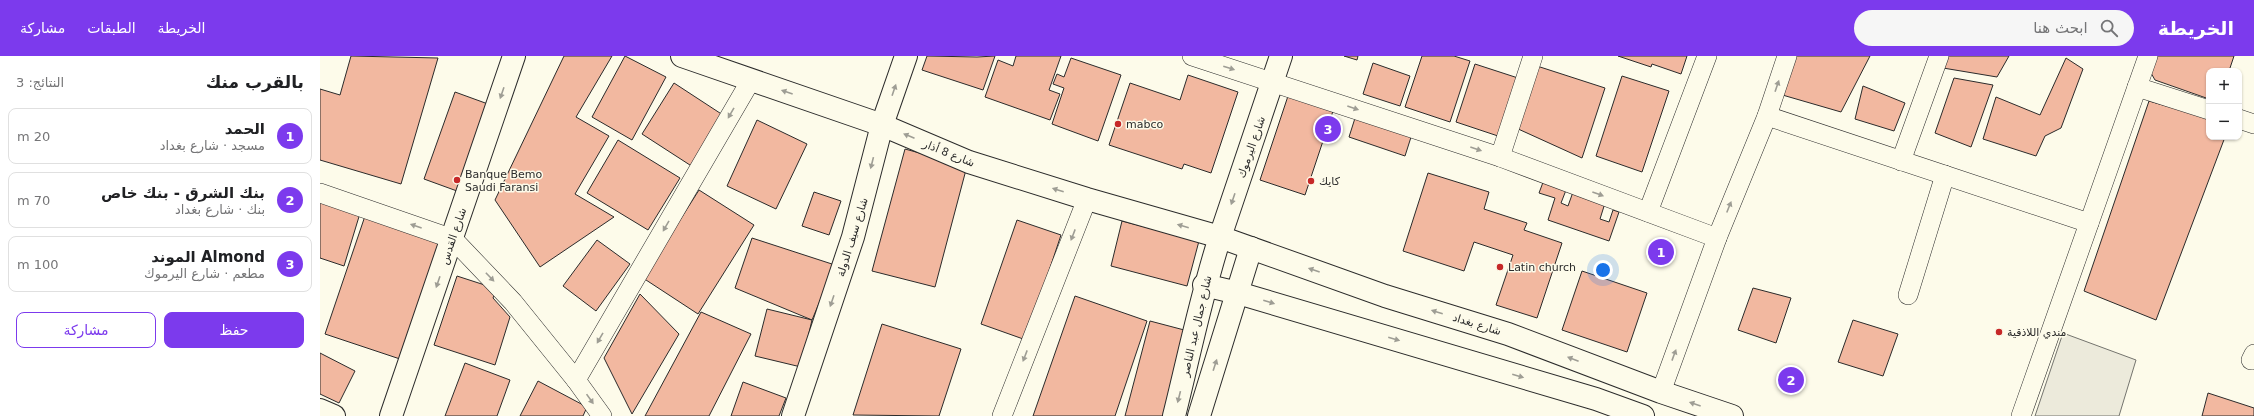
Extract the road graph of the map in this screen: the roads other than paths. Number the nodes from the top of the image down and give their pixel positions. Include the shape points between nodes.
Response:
1 (514, 56) edge
2 (682, 56) edge
3 (906, 56) edge
4 (1192, 56) edge
5 (1281, 56) edge
6 (1533, 56) edge
7 (1707, 56) edge
8 (1787, 56) edge
9 (1939, 56) edge
10 (2148, 56) edge
11 (751, 80) junction
12 (1273, 81) junction
13 (2137, 87) junction
14 (2206, 109) edge
15 (1767, 116) junction
16 (2242, 120) edge
17 (2254, 124) edge
18 (882, 125) junction
19 (1500, 157) junction
20 (1901, 161) junction
21 (1945, 175) junction
22 (320, 193) edge
23 (1087, 199) junction
24 (1648, 212) junction
25 (2089, 223) junction
26 (1220, 237) junction
27 (1717, 238) junction
28 (453, 239) junction
29 (1250, 248) junction
30 (1204, 285) junction
31 (1238, 293) junction
32 (1908, 296) dead end
33 (576, 380) junction
34 (1661, 392) junction
35 (320, 410) edge
36 (334, 416) edge
37 (391, 416) edge
38 (602, 416) edge
39 (793, 416) edge
40 (1002, 416) edge
41 (1174, 416) edge
42 (1199, 416) edge
43 (1643, 416) edge
44 (1732, 416) edge
45 (2021, 416) edge

1 -> 28 main road, شارع القدس
2 - 11 main road, شارع 8 أذار
18 -> 3 main road, شارع سيف الدولة
4 -> 12 street
5 - 12 main road, شارع اليرموك
6 - 19 street
7 - 24 street
15 -> 8 street
9 - 20 street
10 - 13 street
18 -> 11 main road, شارع 8 أذار
11 -> 33 street
12 -> 19 street
12 -> 26 main road, شارع اليرموك
13 - 14 street
13 - 25 street
15 - 20 street
27 -> 15 street
16 - 17 street
23 -> 18 main road, شارع 8 أذار via 969,162
18 -> 39 main road, شارع سيف الدولة via 853,237
19 -> 24 street
20 - 21 street
21 - 25 street
21 - 32 street
28 -> 22 street
26 -> 23 main road, شارع 8 أذار
23 -> 40 street
24 - 27 street
25 - 45 street
26 - 29 main road, شارع بغداد
26 - 30 main road, شارع جمال عبد الناصر
34 -> 27 street
28 -> 33 street via 514,302
28 -> 37 main road, شارع القدس
29 - 31 main road
34 -> 29 main road, شارع بغداد via 1508,334 1385,296
30 - 31 main road
30 -> 41 main road, شارع جمال عبد الناصر via 1198,321
42 -> 31 main road
31 -> 43 main road via 1589,397
33 -> 38 street
44 -> 34 main road, شارع بغداد
35 - 36 main road

